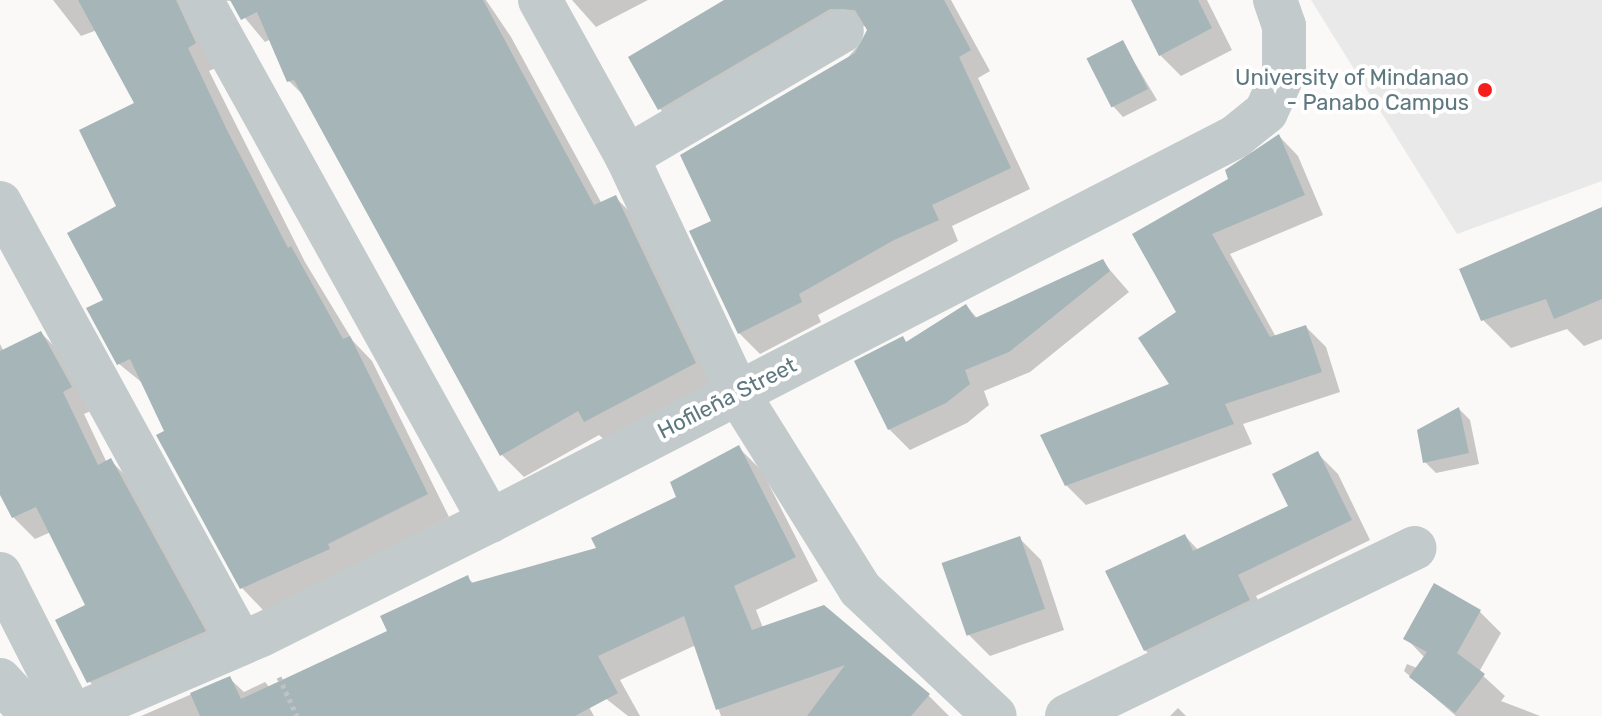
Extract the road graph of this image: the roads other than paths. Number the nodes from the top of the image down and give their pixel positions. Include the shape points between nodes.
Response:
1 (201, 0) edge
2 (540, 0) edge
3 (1275, 0) edge
4 (842, 31) dead end
5 (627, 157) junction
6 (0, 203) edge
7 (737, 392) junction
8 (490, 521) junction
9 (1415, 548) dead end
10 (0, 574) edge
11 (241, 643) junction
12 (0, 680) edge
13 (33, 716) edge
14 (72, 716) edge
15 (995, 716) edge
16 (1067, 716) edge

1 - 8 street
2 - 5 street
3 - 7 street, Hofileña Street via 1284,26 1284,72 1266,112 1235,137
4 - 5 street
5 - 7 street
6 - 11 street
7 - 8 street, Hofileña Street
7 - 15 street via 860,589
8 - 11 street, Hofileña Street
9 - 16 street
10 - 14 street
11 - 14 street, Hofileña Street
12 - 13 street

